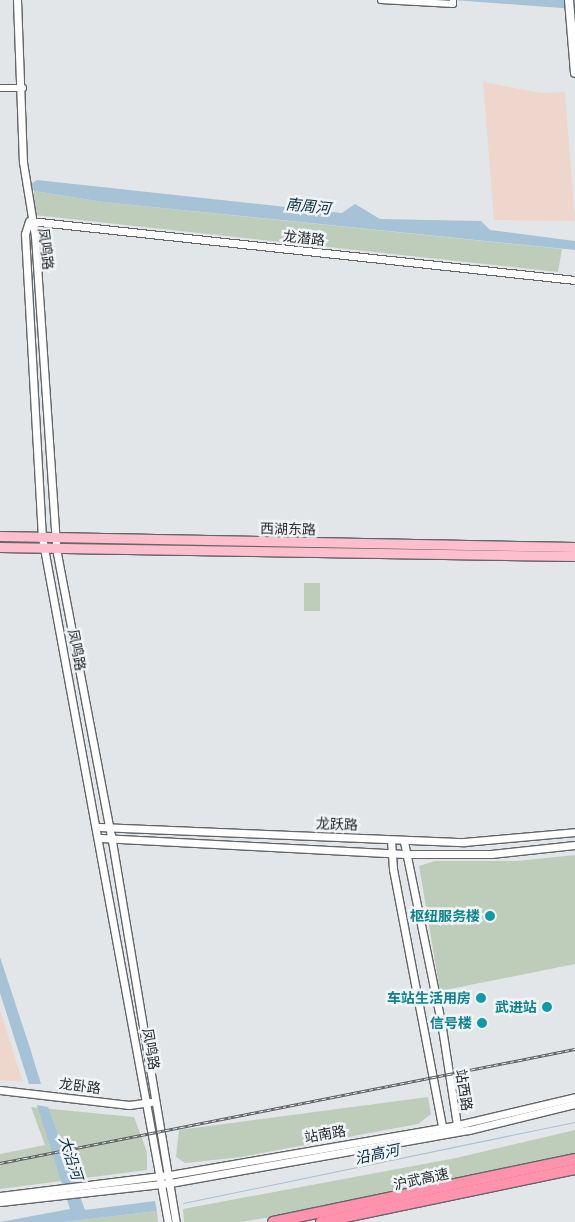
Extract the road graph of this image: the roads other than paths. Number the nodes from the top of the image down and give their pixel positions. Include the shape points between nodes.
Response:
1 (17, 0) edge
2 (381, 0) edge
3 (569, 0) edge
4 (453, 1) edge
5 (575, 73) edge
6 (0, 88) edge
7 (24, 88) junction
8 (30, 221) junction
9 (575, 280) edge
10 (0, 536) edge
11 (42, 537) junction
12 (54, 537) junction
13 (0, 547) edge
14 (575, 547) edge
15 (44, 548) junction
16 (56, 548) junction
17 (575, 556) edge
18 (109, 824) junction
19 (99, 827) junction
20 (575, 832) edge
21 (111, 835) junction
22 (101, 838) junction
23 (391, 840) junction
24 (404, 841) junction
25 (575, 845) edge
26 (393, 853) junction
27 (406, 854) junction
28 (0, 1090) edge
29 (575, 1097) edge
30 (152, 1102) junction
31 (575, 1104) edge
32 (457, 1124) junction
33 (442, 1127) junction
34 (451, 1132) junction
35 (575, 1159) edge
36 (575, 1169) edge
37 (166, 1180) junction
38 (62, 1192) junction
39 (0, 1196) edge
40 (0, 1202) edge
41 (168, 1222) edge
42 (176, 1222) edge
43 (273, 1222) edge
44 (321, 1222) edge

1 - 7 street
2 - 4 street
3 - 5 main road
6 - 7 street
7 - 8 street via 23,162
8 - 9 street, 龙潜路
8 - 11 street, 凤鸣路 via 25,234
8 - 12 street, 凤鸣路 via 35,236
10 - 11 main road, 西湖东路
11 - 12 main road, 西湖东路
11 - 15 street, 凤鸣路
12 - 14 main road, 西湖东路
12 - 16 street, 凤鸣路
13 - 15 main road, 西湖东路
15 - 16 main road, 西湖东路
15 - 19 street, 凤鸣路
16 - 17 main road, 西湖东路
16 - 18 street, 凤鸣路
18 - 19 street, 龙跃路
18 - 21 street, 凤鸣路
18 - 23 street, 龙跃路
19 - 22 street, 凤鸣路
20 - 24 street, 龙跃路 via 503,840
21 - 22 street, 龙跃路
21 - 26 street, 龙跃路
21 - 30 street, 凤鸣路
22 - 30 street, 凤鸣路
23 - 24 street, 龙跃路
23 - 26 street, 站西路
24 - 27 street, 站西路
25 - 27 street, 龙跃路 via 491,854
26 - 27 street, 龙跃路
26 - 33 street, 站西路
27 - 32 street, 站西路
28 - 30 street, 龙卧路 via 129,1105
29 - 32 street, 站南路
30 - 37 street, 凤鸣路
31 - 34 street, 站南路
32 - 33 street, 站南路
32 - 34 street, 站西路
33 - 34 street
33 - 37 street, 站南路
34 - 37 street, 站南路
35 - 43 highway, 沪武高速
36 - 44 highway, 沪武高速
37 - 38 street, 站南路
37 - 41 street, 凤鸣路
37 - 42 street, 凤鸣路
38 - 39 street
38 - 40 street

